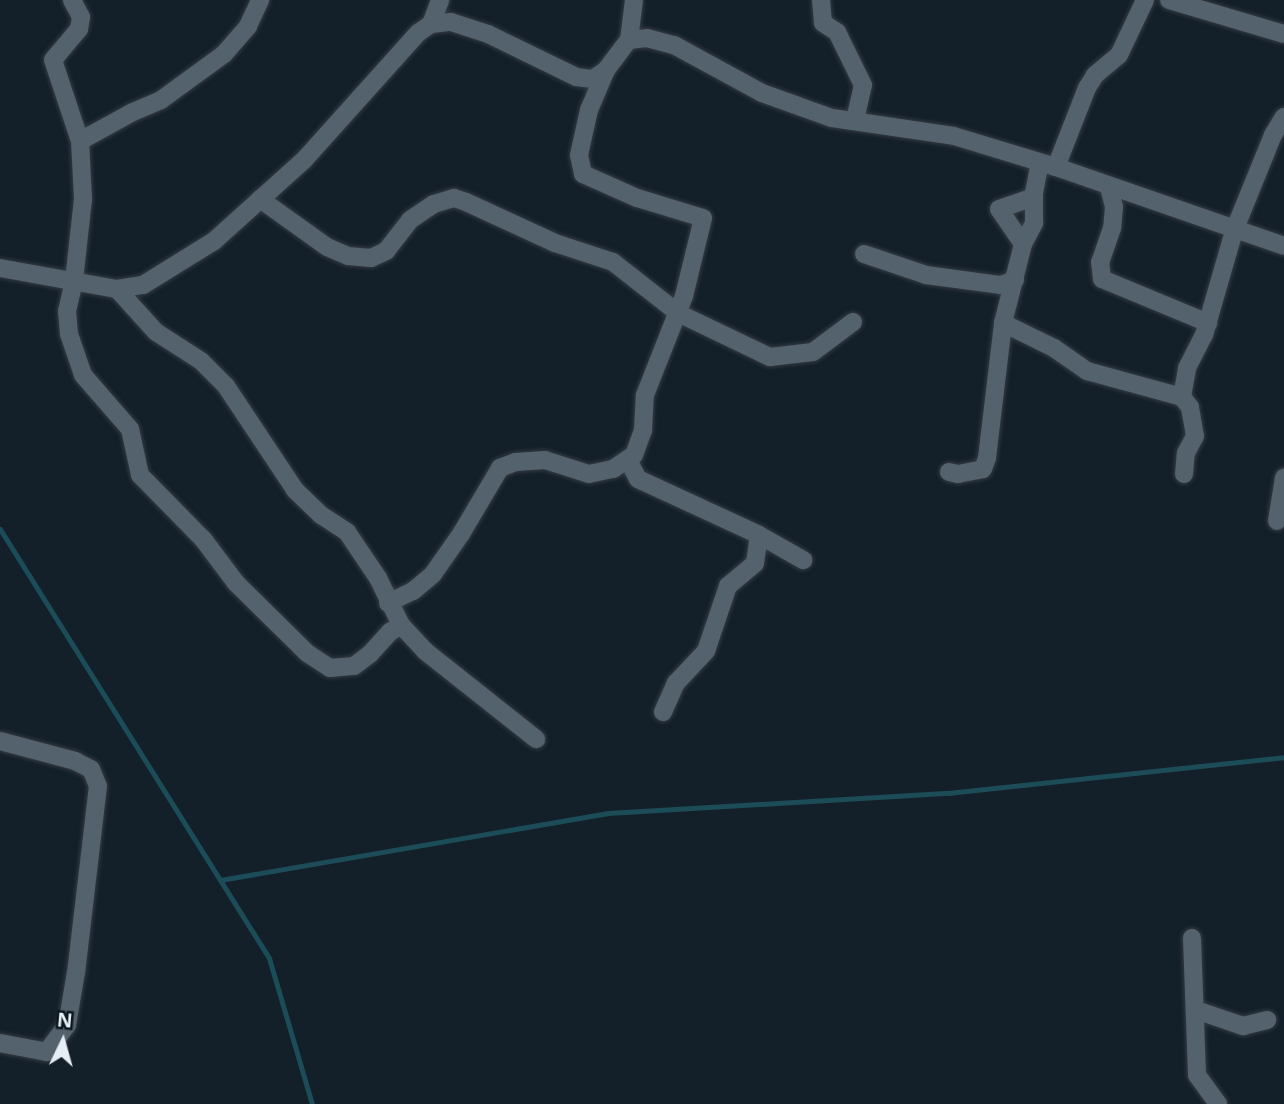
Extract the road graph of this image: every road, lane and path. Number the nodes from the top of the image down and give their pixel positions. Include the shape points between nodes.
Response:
1 (72, 0) edge
2 (260, 0) edge
3 (439, 0) edge
4 (634, 0) edge
5 (821, 0) edge
6 (1145, 0) edge
7 (1168, 1) edge
8 (431, 24) junction
9 (1284, 34) edge
10 (629, 40) junction
11 (606, 70) junction
12 (1284, 117) edge
13 (855, 121) junction
14 (80, 141) junction
15 (1048, 165) junction
16 (1110, 187) junction
17 (1034, 197) junction
18 (260, 199) junction
19 (1234, 231) junction
20 (1023, 244) junction
21 (1284, 246) edge
22 (864, 254) dead end
23 (0, 268) edge
24 (1015, 279) junction
25 (74, 281) junction
26 (117, 289) junction
27 (678, 313) junction
28 (853, 322) dead end
29 (1003, 323) junction
30 (1208, 323) junction
31 (1182, 397) junction
32 (629, 462) junction
33 (948, 472) dead end
34 (1184, 474) dead end
35 (1284, 478) edge
36 (1277, 521) dead end
37 (759, 535) junction
38 (803, 560) dead end
39 (388, 603) junction
40 (401, 625) junction
41 (663, 712) dead end
42 (536, 739) dead end
43 (0, 741) edge
44 (1192, 938) dead end
45 (1196, 1010) junction
46 (1267, 1020) dead end
47 (0, 1043) edge
48 (1219, 1104) edge

1 - 14 street via 81,16 79,29 53,60
2 - 14 street via 248,26 224,54 160,100
3 - 8 street
4 - 10 street
5 - 13 street via 823,23 837,32 863,85
6 - 15 street via 1119,55 1095,75
7 - 9 street
8 - 11 street via 451,22 488,34 576,77 593,79
8 - 18 street via 304,160
10 - 11 street
10 - 13 street via 647,38 674,45 762,93 832,118
11 - 27 street via 589,110 579,155 583,174 637,198 703,218
12 - 19 street
13 - 15 street via 954,136
14 - 25 street via 83,199
15 - 16 street
15 - 17 street
16 - 19 street
16 - 30 street via 1114,207 1100,262 1102,279
17 - 20 street via 1034,223
17 - 20 street via 999,209
18 - 26 street via 214,240 143,285
18 - 27 street via 327,247 348,256 371,258 386,251 410,220 434,204 454,198 555,243 613,262
19 - 21 street
19 - 30 street
20 - 24 street
22 - 24 street via 926,275 1001,285
23 - 25 street
24 - 29 street
25 - 26 street
25 - 40 street via 67,312 69,334 83,375 130,429 140,475 203,539 236,583 307,653 330,668 354,666
26 - 39 street via 156,332 201,361 226,386 295,490 346,532 378,578
27 - 28 street via 771,357 813,352
27 - 32 street via 645,396 643,429
29 - 31 street via 1054,348 1087,371
29 - 33 street via 983,469
30 - 31 street via 1187,368
31 - 34 street via 1190,407 1195,436 1186,453
32 - 37 street via 638,479
32 - 39 street via 589,474 545,460 500,468 433,574
35 - 36 street
37 - 38 street
37 - 41 street via 755,563 728,586 706,651 676,683
39 - 40 street
40 - 42 street via 425,651
43 - 47 street via 75,761 91,769 98,786 67,1025 47,1052
44 - 45 street
45 - 46 street via 1243,1026
45 - 48 street via 1197,1075

